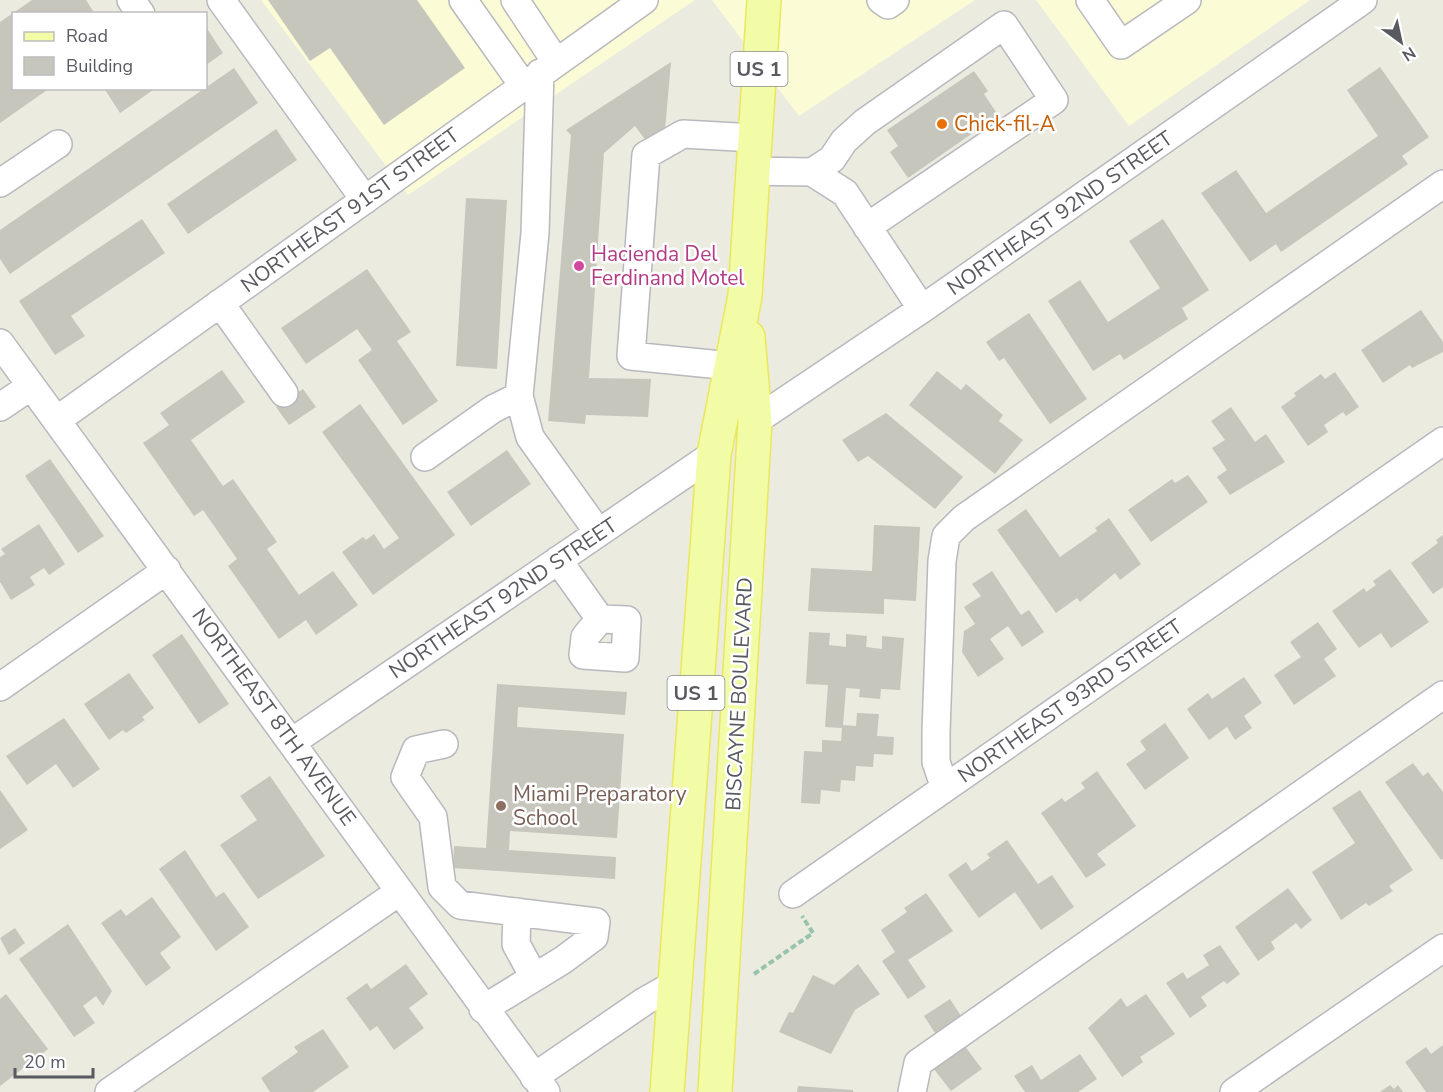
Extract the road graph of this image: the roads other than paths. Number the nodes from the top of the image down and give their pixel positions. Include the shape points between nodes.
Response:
1 (221, 0) edge
2 (463, 0) edge
3 (515, 0) edge
4 (644, 0) edge
5 (764, 0) edge
6 (881, 0) edge
7 (895, 0) edge
8 (1090, 0) edge
9 (1187, 0) edge
10 (1363, 0) edge
11 (540, 73) junction
12 (755, 138) junction
13 (58, 144) dead end
14 (753, 171) junction
15 (812, 172) junction
16 (0, 183) edge
17 (1443, 184) edge
18 (365, 200) junction
19 (867, 227) junction
20 (745, 296) junction
21 (220, 303) junction
22 (922, 309) junction
23 (0, 343) edge
24 (731, 366) junction
25 (31, 386) junction
26 (284, 393) dead end
27 (519, 396) junction
28 (0, 407) edge
29 (57, 420) junction
30 (755, 421) junction
31 (1443, 441) edge
32 (714, 454) junction
33 (425, 457) dead end
34 (598, 532) junction
35 (558, 560) junction
36 (167, 570) junction
37 (600, 619) dead end
38 (0, 687) edge
39 (1443, 695) edge
40 (292, 742) junction
41 (444, 744) dead end
42 (945, 788) junction
43 (399, 892) junction
44 (793, 894) road end
45 (517, 912) junction
46 (1443, 948) edge
47 (534, 977) junction
48 (675, 984) junction
49 (483, 1009) junction
50 (540, 1084) edge
51 (109, 1092) edge
52 (667, 1092) edge
53 (716, 1092) edge
54 (912, 1092) edge
55 (1234, 1092) edge

1 - 18 street
2 - 11 street
3 - 11 street
4 - 11 street, NORTHEAST 91ST STREET
5 - 12 main road, BISCAYNE BOULEVARD / US 1
6 - 7 street via 888,5
8 - 9 street via 1121,45
10 - 22 street, NORTHEAST 92ND STREET
11 - 18 street, NORTHEAST 91ST STREET
11 - 27 street via 535,233
12 - 14 main road, BISCAYNE BOULEVARD / US 1
12 - 24 street via 683,134 646,155 631,356
13 - 16 street
14 - 15 street
14 - 20 main road, BISCAYNE BOULEVARD / US 1
15 - 19 street via 845,193
15 - 19 street via 832,159 849,136 872,117 1004,25 1054,100
17 - 42 street via 964,518 946,536 936,732 936,762
18 - 21 street, NORTHEAST 91ST STREET
19 - 22 street
20 - 24 main road, BISCAYNE BOULEVARD / US 1
20 - 30 main road, BISCAYNE BOULEVARD / US 1
21 - 26 street
21 - 29 street, NORTHEAST 91ST STREET
22 - 30 street, NORTHEAST 92ND STREET
23 - 25 street, NORTHEAST 8TH AVENUE
24 - 32 main road, BISCAYNE BOULEVARD / US 1
25 - 28 street
25 - 29 street, NORTHEAST 8TH AVENUE
27 - 33 street via 493,409
27 - 34 street via 530,437
29 - 36 street, NORTHEAST 8TH AVENUE
30 - 53 main road, BISCAYNE BOULEVARD / US 1
31 - 42 street, NORTHEAST 93RD STREET
32 - 34 street, NORTHEAST 92ND STREET
32 - 48 main road, BISCAYNE BOULEVARD / US 1
34 - 35 street, NORTHEAST 92ND STREET
35 - 37 street
35 - 40 street, NORTHEAST 92ND STREET
36 - 38 street
36 - 40 street, NORTHEAST 8TH AVENUE
39 - 54 street via 918,1064
40 - 43 street, NORTHEAST 8TH AVENUE
41 - 45 street via 416,750 405,777 433,817 442,887 460,905
42 - 44 street, NORTHEAST 93RD STREET
43 - 49 street, NORTHEAST 8TH AVENUE
43 - 51 street
45 - 47 street via 516,944
45 - 47 street via 596,922 594,938
46 - 55 street
47 - 49 street
48 - 50 street via 645,1001
48 - 52 main road, BISCAYNE BOULEVARD / US 1
49 - 50 street, NORTHEAST 8TH AVENUE

